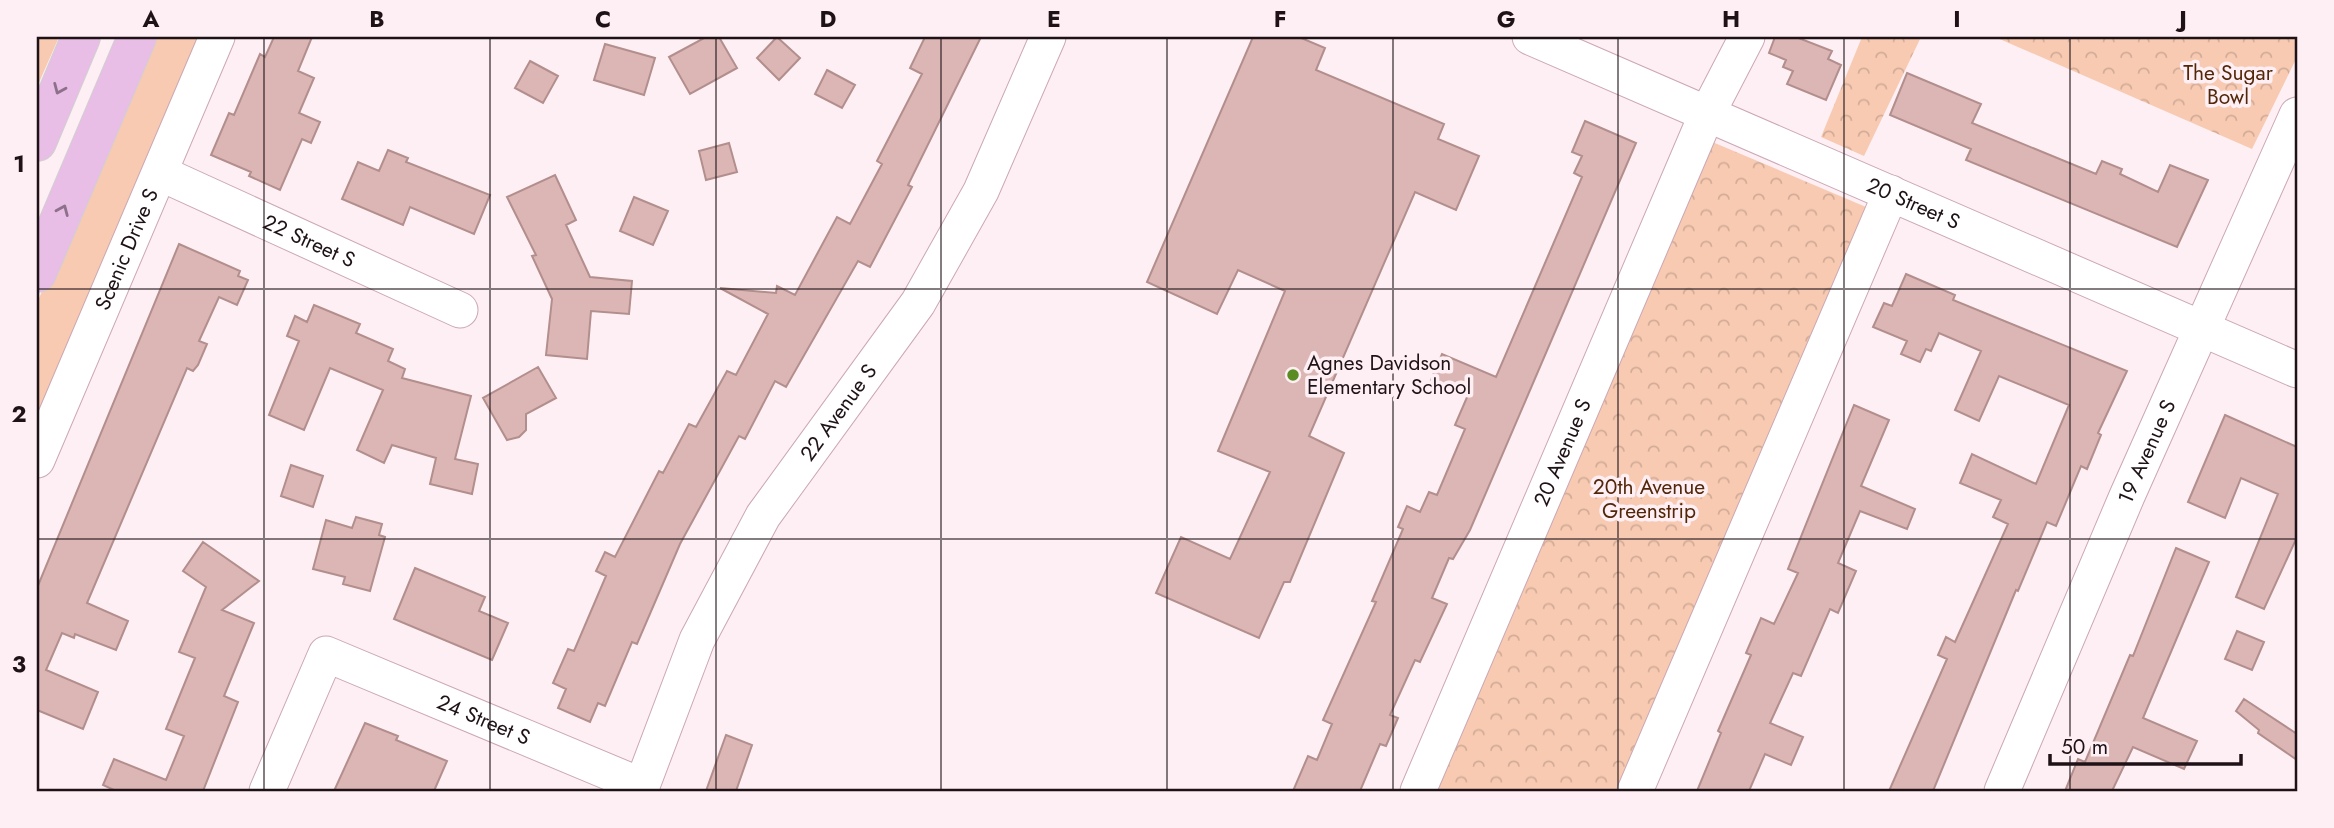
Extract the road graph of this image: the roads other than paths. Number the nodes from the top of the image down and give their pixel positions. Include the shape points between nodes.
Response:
1 (81, 37) edge
2 (136, 37) edge
3 (217, 37) edge
4 (1048, 37) edge
5 (1530, 37) edge
6 (1747, 37) edge
7 (2297, 115) edge
8 (1706, 116) junction
9 (37, 142) edge
10 (160, 173) junction
11 (1891, 193) junction
12 (37, 273) edge
13 (460, 310) dead end
14 (2201, 329) junction
15 (2297, 370) edge
16 (37, 460) edge
17 (641, 789) edge
18 (267, 791) edge
19 (1418, 791) edge
20 (1635, 791) edge
21 (2003, 791) edge

1 -> 9 main road
12 -> 2 main road
3 - 10 street, Scenic Drive S
4 - 17 street, 22 Avenue S via 981,191 918,303 762,516 697,640
5 - 8 street, 20 Street S
6 - 8 street, 20 Avenue S
7 - 14 street, 19 Avenue S
8 - 11 street, 20 Street S
8 - 19 street, 20 Avenue S
10 - 13 street, 22 Street S
10 - 16 street, Scenic Drive S
11 - 14 street, 20 Street S
11 - 20 street
14 - 15 street, 20 Street S
14 - 21 street, 19 Avenue S
17 - 18 street, 24 Street S via 326,654

